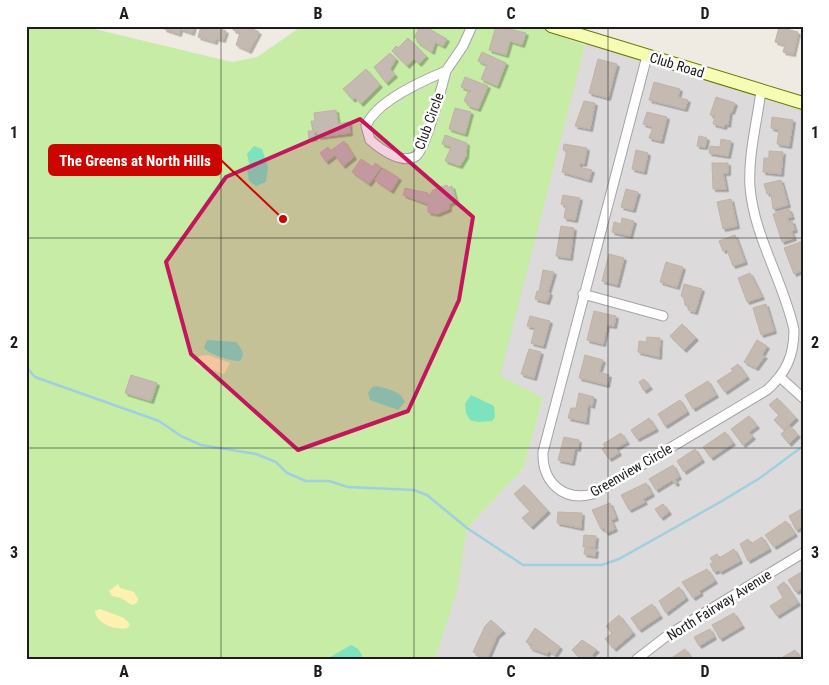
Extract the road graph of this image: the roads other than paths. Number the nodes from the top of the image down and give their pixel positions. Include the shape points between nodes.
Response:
1 (472, 26) edge
2 (551, 26) edge
3 (647, 56) junction
4 (446, 71) junction
5 (761, 91) junction
6 (803, 103) edge
7 (584, 294) junction
8 (663, 316) dead end
9 (781, 378) junction
10 (803, 398) edge
11 (803, 553) edge
12 (637, 659) edge

1 - 4 street, Club Circle
2 - 3 street, Club Road
3 - 5 street, Club Road
3 - 7 street, Greenview Circle
4 - 4 street, Club Circle via 400,94 374,116 366,126 370,140 399,158 416,156 427,133
5 - 6 street, Club Road
5 - 9 street, Greenview Circle via 750,188 761,236 794,330 791,357
7 - 8 street
7 - 9 street, Greenview Circle via 543,452 548,479 561,492 576,496 594,494 767,390
9 - 10 street
11 - 12 street, North Fairway Avenue via 668,635

